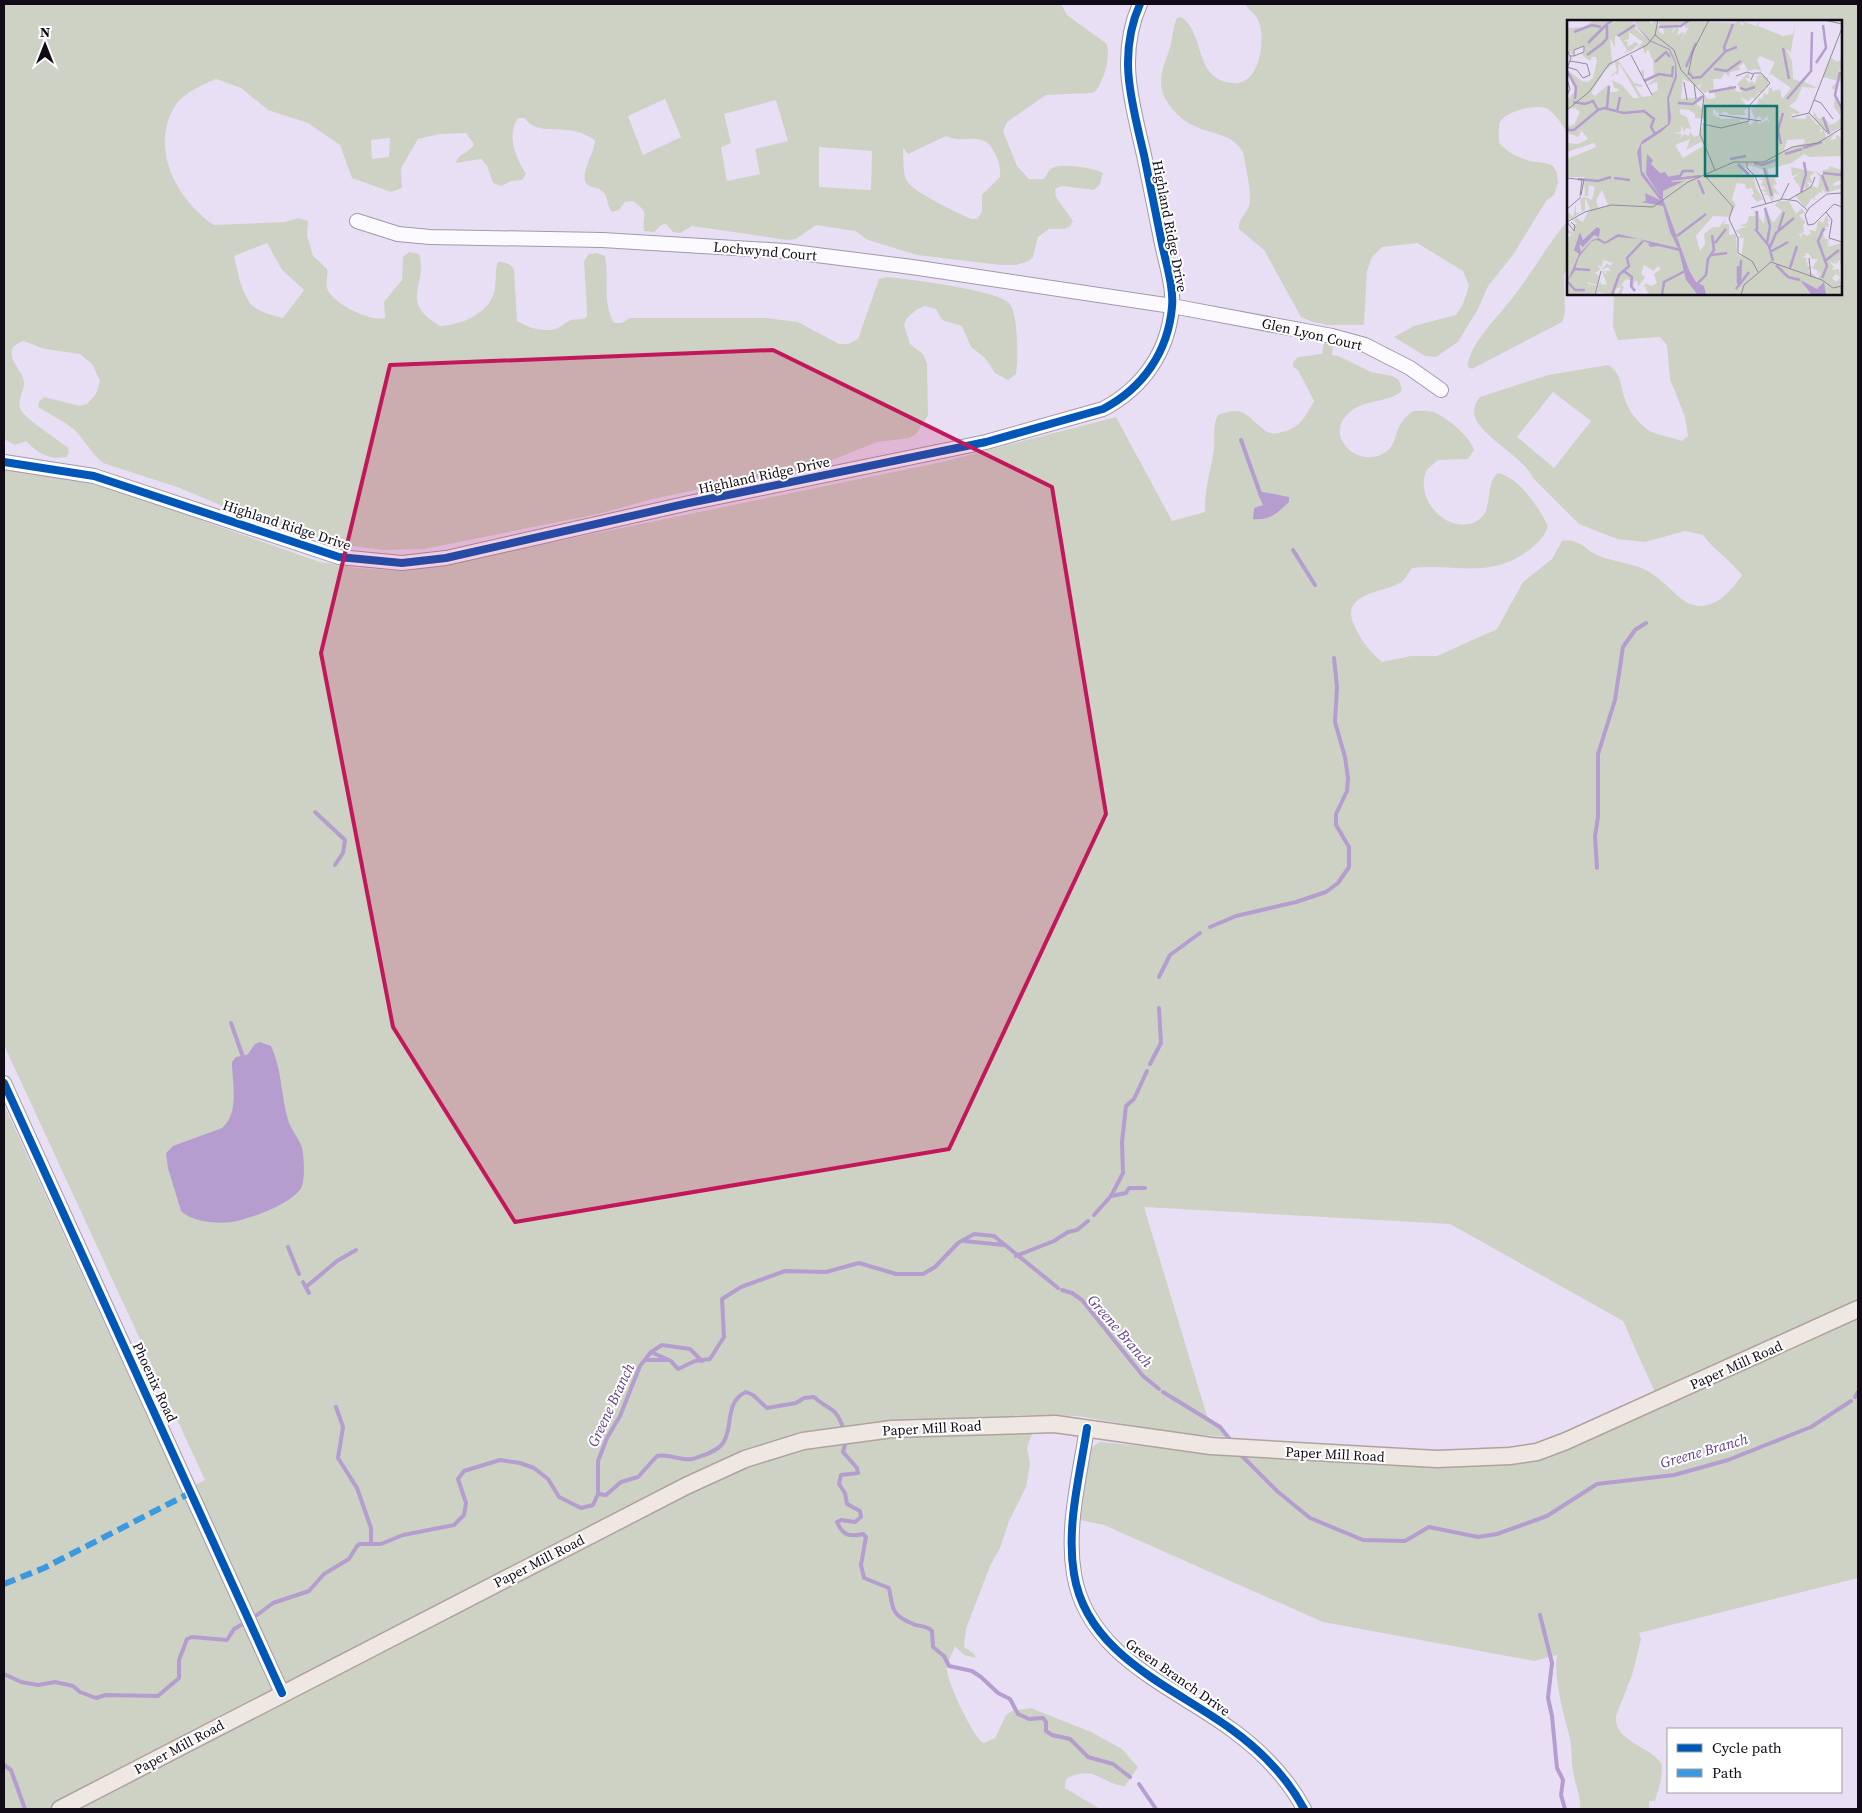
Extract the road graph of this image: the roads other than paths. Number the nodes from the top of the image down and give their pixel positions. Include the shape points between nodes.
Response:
1 (1140, 4) edge
2 (357, 221) dead end
3 (1172, 306) junction
4 (1441, 390) dead end
5 (4, 462) edge
6 (4, 1083) edge
7 (1858, 1309) edge
8 (1087, 1428) junction
9 (282, 1693) junction
10 (60, 1809) edge
11 (1304, 1809) edge

1 - 3 street, Highland Ridge Drive via 1131,24 1128,44 1130,98
2 - 3 street, Lochwynd Court via 398,234 602,240 785,251
3 - 4 street, Glen Lyon Court via 1365,345 1410,368
3 - 5 street, Highland Ridge Drive via 1168,331 1157,359 1133,389 1103,409 986,442 689,503 446,558 402,563 339,557 94,476
6 - 9 street, Phoenix Road
7 - 8 main road, Paper Mill Road via 1537,1452 1437,1459 1211,1446
8 - 9 main road, Paper Mill Road via 1027,1424 892,1429 803,1441 772,1450 686,1486
8 - 11 street, Green Branch Drive via 1072,1533 1074,1574 1085,1609 1106,1640 1125,1658 1256,1748
9 - 10 main road, Paper Mill Road

